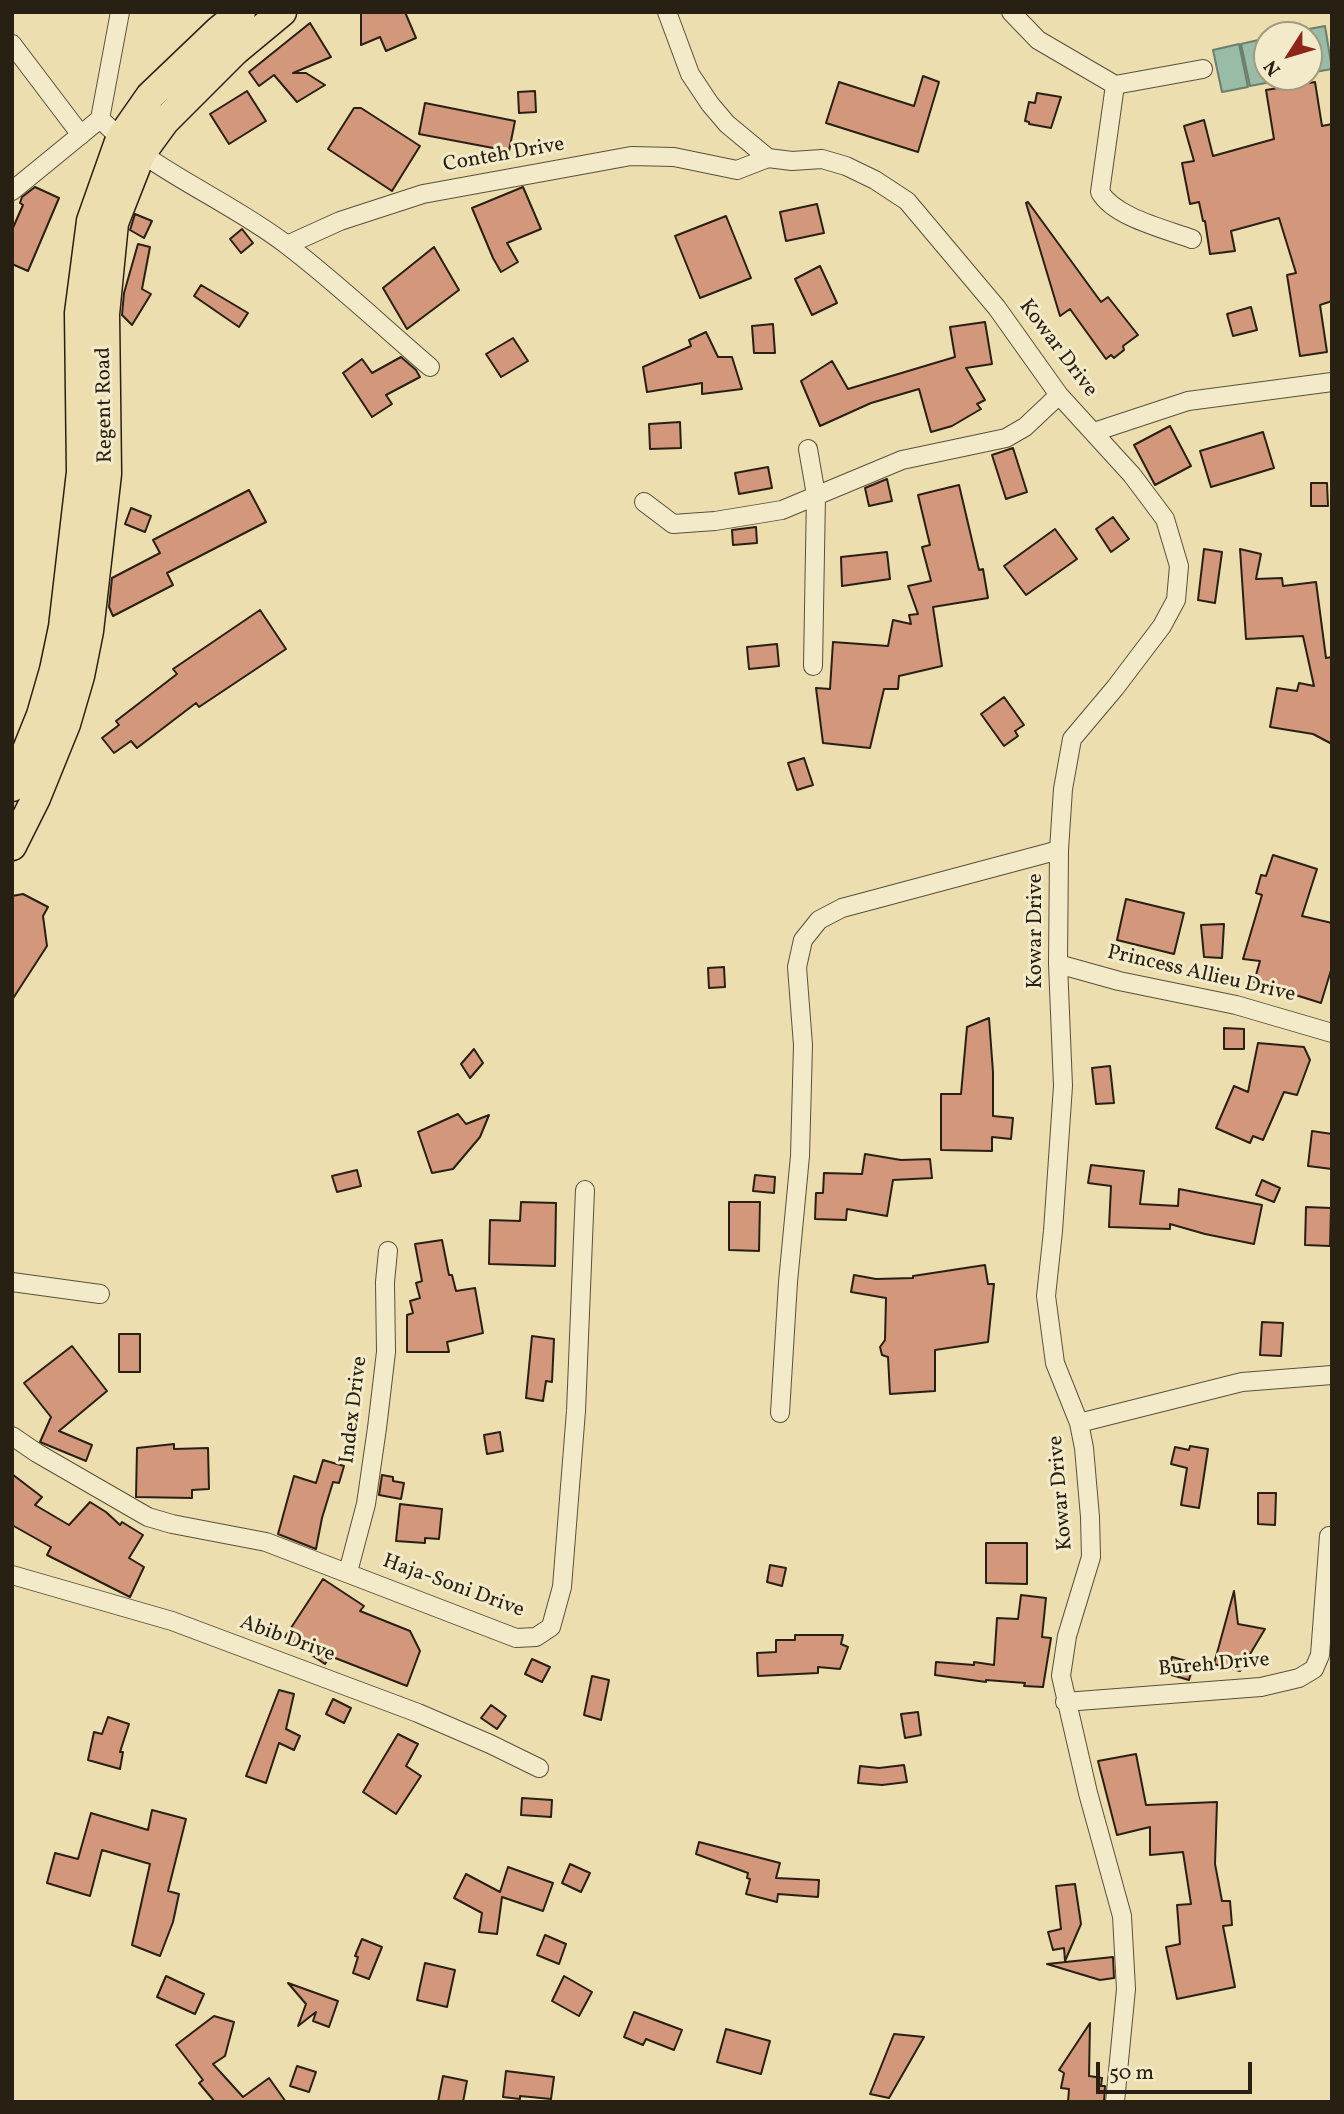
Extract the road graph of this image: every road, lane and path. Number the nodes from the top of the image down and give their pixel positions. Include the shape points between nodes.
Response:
1 (120, 12) edge
2 (241, 12) edge
3 (282, 12) edge
4 (667, 12) edge
5 (1012, 12) edge
6 (12, 44) edge
7 (1203, 69) dead end
8 (1115, 85) junction
9 (100, 119) junction
10 (81, 135) junction
11 (131, 147) junction
12 (768, 158) junction
13 (12, 191) edge
14 (1192, 239) dead end
15 (287, 245) junction
16 (430, 367) dead end
17 (1332, 382) edge
18 (1059, 395) junction
19 (1094, 432) junction
20 (808, 450) dead end
21 (816, 495) junction
22 (644, 502) dead end
23 (813, 666) dead end
24 (12, 787) edge
25 (12, 846) edge
26 (1059, 850) junction
27 (1058, 964) junction
28 (1332, 1032) edge
29 (585, 1190) dead end
30 (388, 1251) dead end
31 (12, 1282) edge
32 (100, 1294) dead end
33 (1332, 1375) edge
34 (780, 1413) dead end
35 (1079, 1423) junction
36 (12, 1436) edge
37 (1329, 1536) dead end
38 (348, 1572) junction
39 (12, 1574) edge
40 (1065, 1702) junction
41 (539, 1768) dead end
42 (1115, 2102) edge

1 - 9 street
2 - 11 main road, Regent Road via 150,96
3 - 11 main road, Regent Road
4 - 12 street via 690,74 710,104
5 - 8 street via 1038,40
6 - 10 street
7 - 8 street
8 - 14 street via 1100,192 1110,204 1135,218
9 - 10 street
9 - 11 street
10 - 13 street
11 - 15 street
11 - 24 main road, Regent Road via 90,221 79,313 80,472 63,627 41,715
11 - 25 main road, Regent Road via 114,223 105,314 107,474 89,631 66,724
12 - 15 street, Conteh Drive via 737,170 674,157 618,158 422,194 340,221
12 - 18 street, Kowar Drive via 822,159 846,166 907,201 997,308
15 - 16 street
17 - 19 street via 1188,401
18 - 19 street, Kowar Drive
18 - 21 street via 1006,439 902,460
19 - 26 street, Kowar Drive via 1165,519 1179,566 1176,600 1161,626 1072,739
20 - 21 street
21 - 22 street via 782,510 673,524
21 - 23 street
26 - 27 street, Kowar Drive
26 - 34 street via 842,908 819,919 803,940 797,967 803,1045 800,1156
27 - 28 street, Princess Allieu Drive
27 - 35 street, Kowar Drive via 1063,1086 1046,1296 1055,1363
29 - 38 street, Haja-Soni Drive via 576,1411 562,1587 551,1626 536,1637 516,1638
30 - 38 street, Index Drive via 386,1352 377,1428 366,1504
31 - 32 street
33 - 35 street via 1241,1382
35 - 40 street, Kowar Drive via 1091,1557 1067,1636 1061,1676
36 - 38 street, Haja-Soni Drive via 148,1517 266,1542
37 - 40 street, Bureh Drive via 1320,1655 1314,1669 1261,1688
39 - 41 street, Abib Drive via 172,1621 418,1713
40 - 42 street, Kowar Drive via 1122,1916 1126,1989

